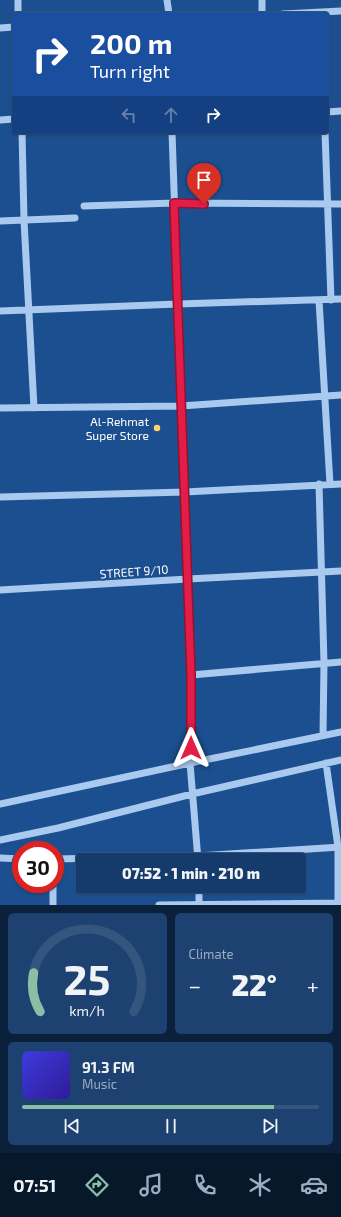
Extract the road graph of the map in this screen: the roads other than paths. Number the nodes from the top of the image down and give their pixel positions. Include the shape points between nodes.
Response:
1 (18, 0) edge
2 (168, 0) edge
3 (262, 0) edge
4 (341, 11) edge
5 (18, 12) edge
6 (169, 12) edge
7 (262, 12) edge
8 (322, 12) edge
9 (12, 27) edge
10 (0, 28) edge
11 (341, 111) edge
12 (329, 112) edge
13 (12, 119) edge
14 (0, 120) edge
15 (22, 134) edge
16 (172, 134) edge
17 (326, 134) edge
18 (174, 203) junction
19 (328, 204) junction
20 (341, 204) edge
21 (84, 206) dead end
22 (75, 218) dead end
23 (0, 220) edge
24 (24, 220) junction
25 (341, 299) edge
26 (319, 300) junction
27 (331, 300) junction
28 (178, 304) junction
29 (29, 310) junction
30 (0, 311) edge
31 (341, 395) edge
32 (325, 396) junction
33 (181, 406) junction
34 (0, 408) edge
35 (34, 408) junction
36 (319, 484) junction
37 (330, 484) junction
38 (341, 484) edge
39 (185, 492) junction
40 (0, 497) edge
41 (341, 571) edge
42 (322, 572) junction
43 (188, 578) junction
44 (0, 590) edge
45 (341, 662) edge
46 (324, 663) junction
47 (191, 675) junction
48 (341, 732) edge
49 (323, 735) junction
50 (341, 760) edge
51 (190, 763) junction
52 (326, 763) junction
53 (192, 794) junction
54 (0, 804) edge
55 (0, 840) edge
56 (339, 847) edge
57 (198, 853) edge
58 (262, 853) edge
59 (0, 858) edge
60 (12, 859) edge
61 (64, 859) edge
62 (76, 859) edge
63 (53, 893) edge
64 (199, 893) edge
65 (199, 904) edge
66 (339, 904) edge
67 (53, 905) edge
68 (159, 905) edge

1 - 5 street
2 - 6 street
3 - 7 street
4 - 8 street
9 - 10 street
11 - 12 street
13 - 14 street
15 - 24 street
16 - 18 street
17 - 19 street
18 - 19 street
18 - 21 street
18 - 28 street
19 - 20 street
19 - 27 street
22 - 24 street
23 - 24 street
24 - 29 street
25 - 27 street
26 - 27 street
26 - 28 street
26 - 32 street
28 - 29 street
28 - 33 street
29 - 30 street
29 - 35 street
31 - 32 street
32 - 33 street
32 - 37 street
33 - 35 street
33 - 39 street
34 - 35 street
36 - 37 street
36 - 39 street
36 - 42 street
37 - 38 street
39 - 40 street
39 - 43 street
41 - 42 street, STREET 9/10
42 - 43 street, STREET 9/10
42 - 46 street
43 - 44 street, STREET 9/10
43 - 47 street
45 - 46 street
46 - 47 street
46 - 49 street
47 - 51 street
48 - 49 street
49 - 51 street
50 - 52 street
51 - 53 street
51 - 54 street
52 - 53 street
52 - 56 street
53 - 55 street
53 - 57 street
56 - 58 street
56 - 66 street
59 - 60 street
61 - 62 street
63 - 67 street
64 - 65 street
65 - 66 street
65 - 68 street

